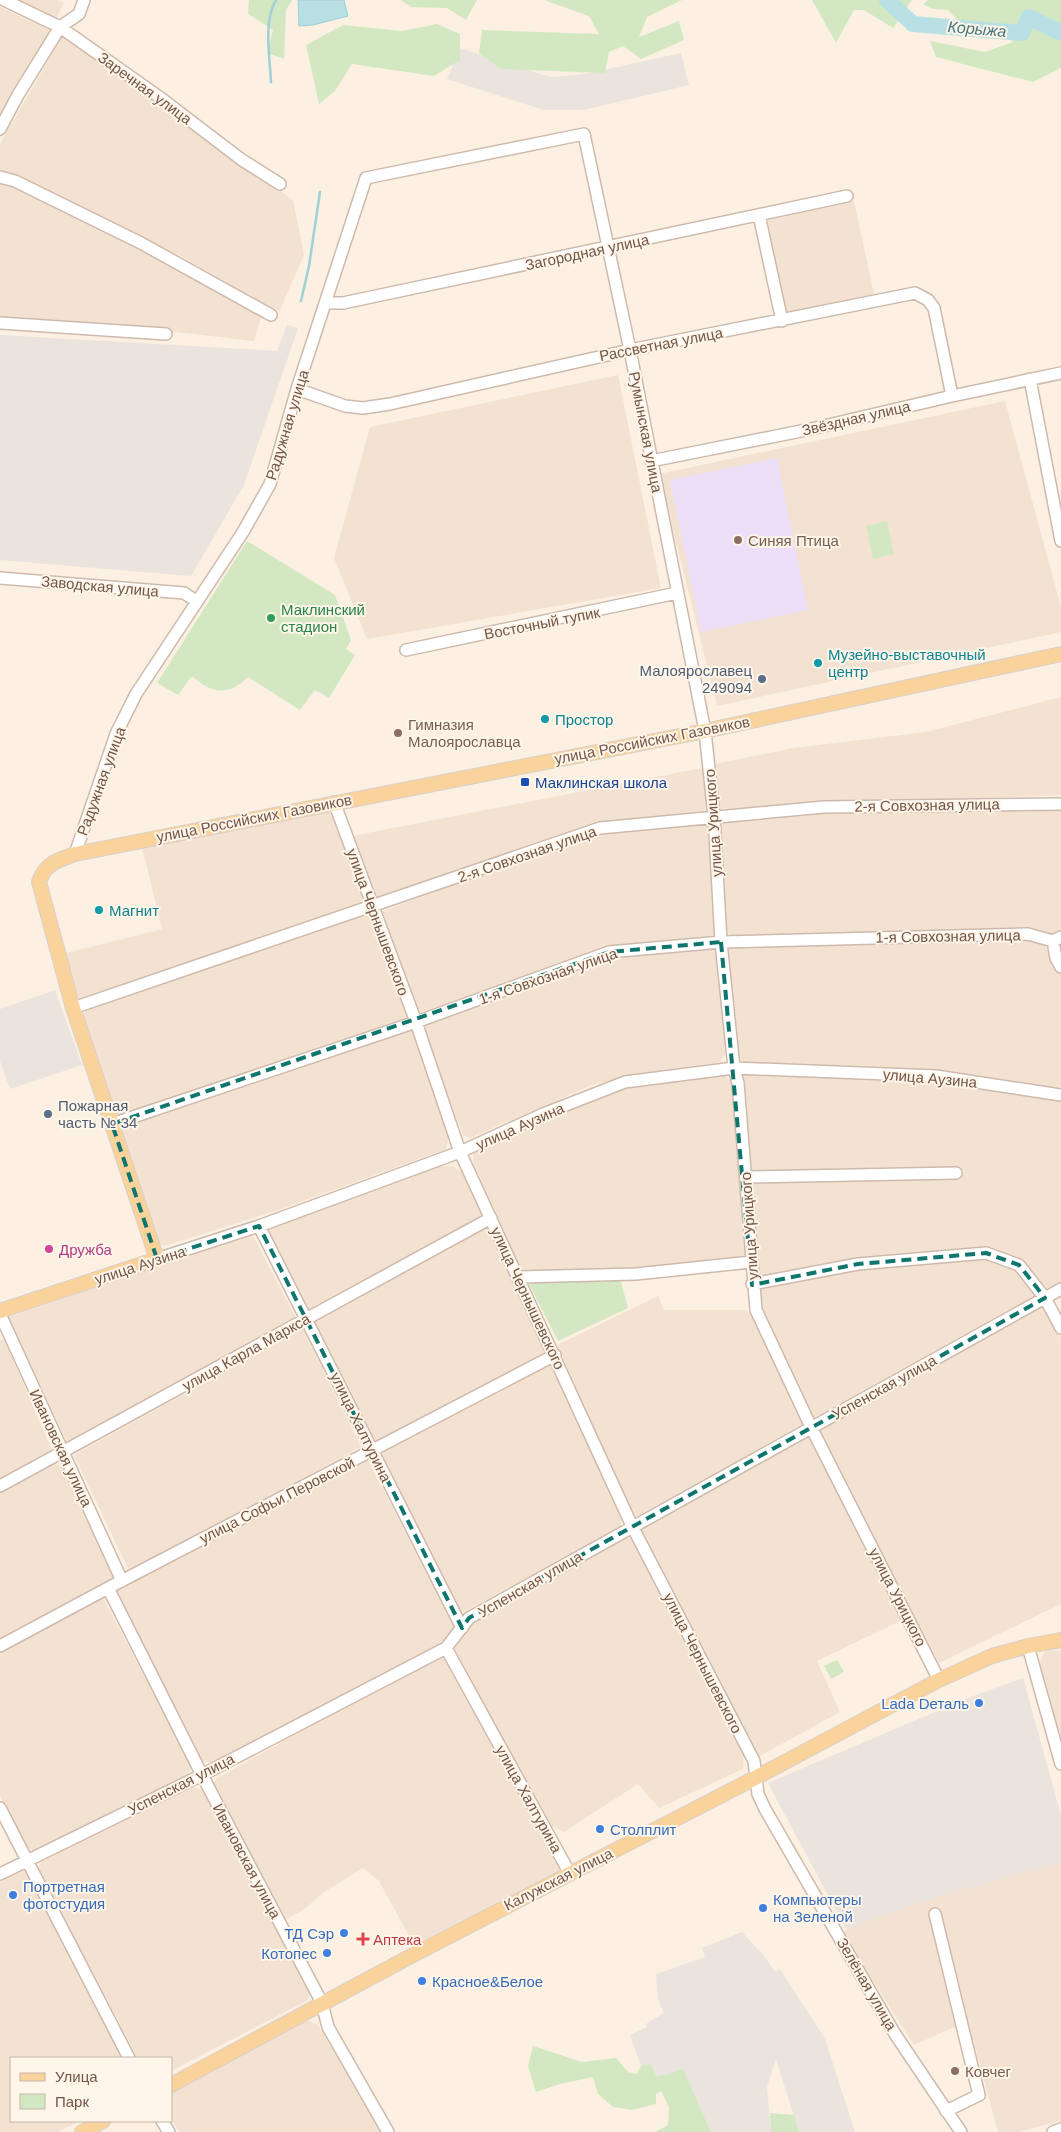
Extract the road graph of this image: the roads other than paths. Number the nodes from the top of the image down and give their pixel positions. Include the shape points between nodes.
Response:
1 (4, 0) edge
2 (84, 0) edge
3 (60, 27) junction
4 (0, 130) edge
5 (584, 134) joint
6 (0, 178) edge
7 (280, 184) dead end
8 (847, 196) dead end
9 (760, 215) junction
10 (609, 247) junction
11 (326, 303) junction
12 (271, 315) dead end
13 (782, 321) junction
14 (0, 323) edge
15 (166, 334) dead end
16 (630, 350) junction
17 (1061, 373) edge
18 (1030, 379) junction
19 (297, 389) junction
20 (952, 396) junction
21 (651, 461) junction
22 (1061, 541) edge
23 (0, 578) edge
24 (678, 593) junction
25 (196, 601) junction
26 (406, 650) dead end
27 (1061, 654) edge
28 (705, 731) junction
29 (334, 802) junction
30 (1061, 804) edge
31 (714, 816) junction
32 (75, 854) junction
33 (372, 907) junction
34 (1057, 939) edge
35 (721, 942) junction
36 (1061, 967) edge
37 (73, 1008) junction
38 (416, 1022) junction
39 (734, 1068) junction
40 (1061, 1094) edge
41 (112, 1124) junction
42 (460, 1152) junction
43 (956, 1173) dead end
44 (746, 1177) junction
45 (491, 1218) junction
46 (259, 1226) junction
47 (157, 1259) junction
48 (751, 1262) junction
49 (519, 1277) junction
50 (752, 1284) junction
51 (1061, 1289) edge
52 (1045, 1298) junction
53 (0, 1312) edge
54 (307, 1319) junction
55 (1061, 1328) edge
56 (554, 1355) junction
57 (811, 1427) junction
58 (63, 1451) junction
59 (372, 1451) junction
60 (0, 1486) edge
61 (632, 1526) junction
62 (122, 1581) junction
63 (108, 1588) junction
64 (462, 1628) junction
65 (1061, 1640) edge
66 (0, 1646) edge
67 (1028, 1646) junction
68 (446, 1648) junction
69 (940, 1680) junction
70 (1061, 1764) edge
71 (202, 1775) junction
72 (755, 1778) junction
73 (0, 1808) edge
74 (27, 1860) junction
75 (569, 1872) junction
76 (0, 1874) edge
77 (935, 1914) dead end
78 (322, 2003) junction
79 (129, 2057) edge
80 (172, 2084) edge
81 (946, 2111) junction
82 (101, 2122) edge
83 (1061, 2129) edge
84 (82, 2132) edge
85 (388, 2132) edge
86 (961, 2132) edge
87 (1053, 2132) edge

1 - 3 street, Заречная улица
2 - 3 street via 79,14
3 - 4 street
3 - 7 street, Заречная улица via 242,160
5 - 10 street, Румынская улица
5 - 11 street, Радужная улица via 366,178
6 - 12 street via 15,181 141,243
8 - 9 street, Загородная улица
9 - 10 street, Загородная улица
9 - 13 street
10 - 11 street, Загородная улица via 343,303
10 - 16 street, Румынская улица
11 - 19 street, Радужная улица
13 - 16 street, Рассветная улица
13 - 20 street, Рассветная улица via 915,293 928,300 934,308
14 - 15 street
16 - 19 street, Рассветная улица via 363,408 345,406
16 - 21 street, Румынская улица
17 - 18 street, Звёздная улица
18 - 20 street, Звёздная улица
18 - 22 street
19 - 25 street, Радужная улица via 270,484 243,532
20 - 21 street, Звёздная улица
21 - 24 street, Румынская улица
23 - 25 street, Заводская улица via 184,593
24 - 26 street, Восточный тупик
24 - 28 street, Румынская улица
25 - 32 street, Радужная улица via 136,694 116,734
27 - 28 main road, улица Российских Газовиков
28 - 29 main road, улица Российских Газовиков
28 - 31 street, улица Урицкого
29 - 32 main road, улица Российских Газовиков
29 - 33 street, улица Чернышевского
30 - 31 street, 2-я Совхозная улица via 824,807
31 - 33 street, 2-я Совхозная улица via 600,828
31 - 35 street, улица Урицкого
32 - 37 main road, улица Российских Газовиков via 45,868 39,882
33 - 37 street, 2-я Совхозная улица
33 - 38 street, улица Чернышевского
34 - 35 street, 1-я Совхозная улица via 1028,934
34 - 36 street via 1056,958
35 - 38 street, 1-я Совхозная улица via 609,952
35 - 39 street, улица Урицкого
37 - 41 main road
38 - 41 street, 1-я Совхозная улица
38 - 42 street, улица Чернышевского
39 - 40 street, улица Аузина via 936,1076
39 - 42 street, улица Аузина via 625,1082 543,1114
39 - 44 street, улица Урицкого
41 - 47 main road
42 - 45 street, улица Чернышевского
42 - 46 street, улица Аузина
43 - 44 street
44 - 48 street, улица Урицкого
45 - 49 street, улица Чернышевского
45 - 54 street, улица Карла Маркса
46 - 47 street, улица Аузина
46 - 54 street, улица Халтурина
47 - 53 main road, улица Аузина
48 - 49 street via 636,1274
48 - 50 street, улица Урицкого
49 - 56 street, улица Чернышевского
50 - 52 street via 858,1264 986,1254 1020,1265
50 - 57 street, улица Урицкого via 756,1310
51 - 52 street, Успенская улица
52 - 55 street
52 - 57 street, Успенская улица
53 - 58 street, Ивановская улица
54 - 58 street, улица Карла Маркса
54 - 59 street, улица Халтурина
56 - 59 street, улица Софьи Перовской
56 - 61 street, улица Чернышевского
57 - 61 street, Успенская улица
57 - 69 street, улица Урицкого
58 - 60 street, улица Карла Маркса
58 - 62 street, Ивановская улица
59 - 62 street, улица Софьи Перовской
59 - 64 street, улица Халтурина
61 - 64 street, Успенская улица via 469,1618
61 - 72 street, улица Чернышевского via 754,1761
62 - 63 street, улица Софьи Перовской
63 - 66 street, улица Софьи Перовской
63 - 71 street, Ивановская улица
64 - 68 street, Успенская улица
65 - 67 main road, Калужская улица
67 - 69 main road, Калужская улица via 992,1656
67 - 70 street
68 - 71 street, Успенская улица
68 - 75 street, улица Халтурина
69 - 72 main road, Калужская улица
71 - 74 street, Успенская улица
71 - 78 street, Ивановская улица
72 - 75 main road, Калужская улица
72 - 81 street, Зелёная улица via 765,1809 895,2034
73 - 74 street
74 - 76 street, Успенская улица
74 - 79 street
75 - 78 main road, Калужская улица
77 - 81 street via 979,2094
78 - 80 main road, Калужская улица
78 - 85 street, Ивановская улица via 328,2027
81 - 86 street, Зелёная улица
82 - 84 main road
83 - 87 street

